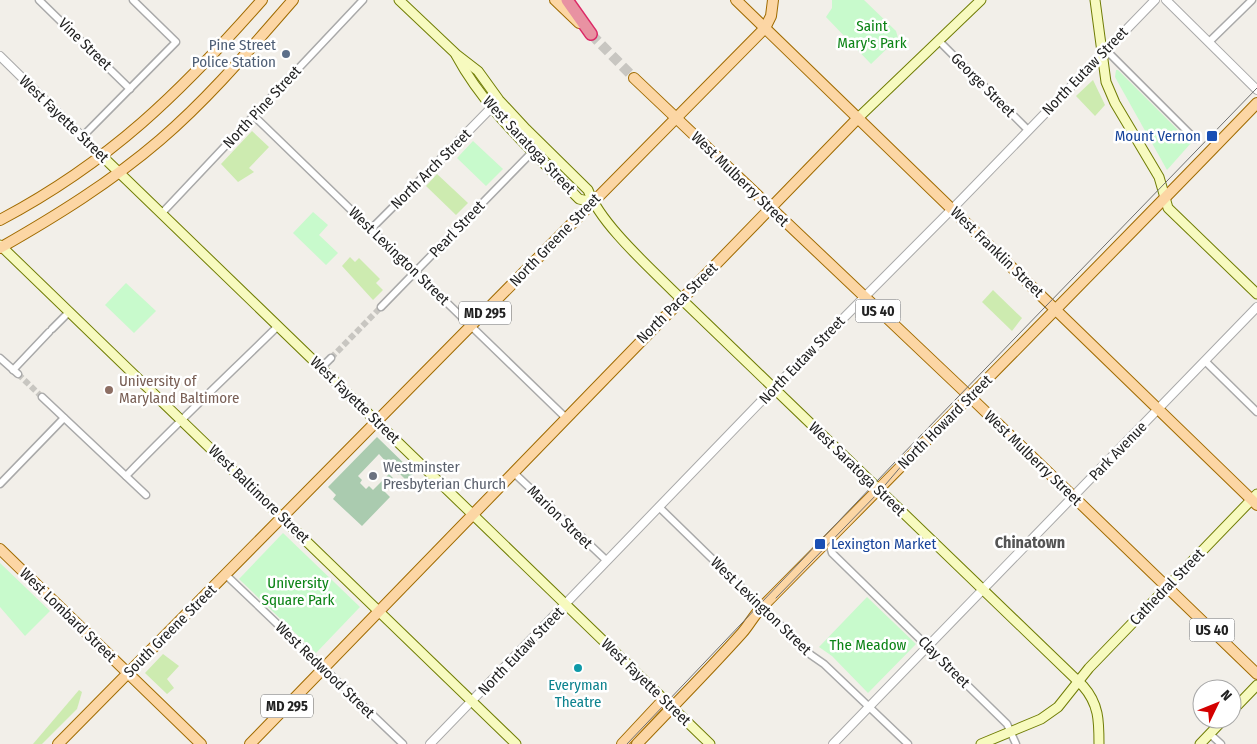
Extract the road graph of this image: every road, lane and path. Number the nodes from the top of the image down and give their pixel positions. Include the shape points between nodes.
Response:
1 (39, 0) edge
2 (133, 0) edge
3 (262, 0) edge
4 (293, 0) edge
5 (363, 0) edge
6 (399, 0) edge
7 (555, 0) edge
8 (567, 0) edge
9 (736, 0) edge
10 (773, 0) edge
11 (981, 0) edge
12 (1096, 0) edge
13 (1154, 0) edge
14 (1166, 0) edge
15 (1252, 0) edge
16 (765, 28) junction
17 (591, 34) joint
18 (939, 41) junction
19 (1209, 42) junction
20 (1103, 50) junction
21 (456, 54) junction
22 (0, 56) edge
23 (634, 78) tunnel mouth
24 (130, 89) junction
25 (492, 89) junction
26 (1257, 90) edge
27 (1257, 103) edge
28 (491, 108) junction
29 (254, 116) junction
30 (858, 118) junction
31 (676, 119) junction
32 (526, 129) junction
33 (1028, 130) junction
34 (82, 137) junction
35 (1195, 139) dead end
36 (541, 143) junction
37 (533, 152) junction
38 (102, 156) junction
39 (441, 159) joint
40 (119, 173) junction
41 (1166, 197) junction
42 (592, 202) junction
43 (951, 208) junction
44 (770, 209) junction
45 (162, 213) junction
46 (0, 220) edge
47 (371, 229) junction
48 (1, 247) edge
49 (415, 272) junction
50 (1257, 294) edge
51 (864, 297) junction
52 (681, 299) junction
53 (381, 307) tunnel mouth
54 (1257, 308) edge
55 (1056, 309) junction
56 (69, 312) junction
57 (278, 326) junction
58 (472, 327) junction
59 (0, 358) edge
60 (331, 358) tunnel mouth
61 (1205, 361) junction
62 (321, 368) junction
63 (774, 388) junction
64 (42, 397) tunnel mouth
65 (970, 397) junction
66 (1158, 410) junction
67 (1257, 412) edge
68 (565, 417) junction
69 (64, 418) junction
70 (182, 420) junction
71 (378, 422) junction
72 (513, 472) junction
73 (126, 476) junction
74 (0, 484) edge
75 (877, 488) junction
76 (146, 495) dead end
77 (1073, 497) junction
78 (1255, 499) edge
79 (659, 507) junction
80 (472, 514) junction
81 (283, 517) junction
82 (828, 540) junction
83 (0, 548) edge
84 (607, 561) junction
85 (226, 575) junction
86 (1167, 587) junction
87 (983, 590) junction
88 (566, 605) junction
89 (761, 607) junction
90 (380, 611) junction
91 (929, 647) junction
92 (323, 669) junction
93 (128, 673) junction
94 (1257, 674) edge
95 (1078, 682) junction
96 (1257, 685) edge
97 (473, 701) junction
98 (1242, 701) edge
99 (668, 703) junction
100 (869, 707) junction
101 (1215, 729) edge
102 (1010, 731) junction
103 (1210, 734) junction
104 (58, 744) edge
105 (201, 744) edge
106 (250, 744) edge
107 (402, 744) edge
108 (430, 744) edge
109 (516, 744) edge
110 (622, 744) edge
111 (637, 744) edge
112 (710, 744) edge
113 (833, 744) edge
114 (908, 744) edge
115 (981, 744) edge
116 (1016, 744) edge
117 (1099, 744) edge
118 (1200, 744) edge
119 (1221, 744) edge

1 - 24 street, Vine Street
2 - 24 street via 176,42
3 - 38 main road via 179,90
4 - 40 main road via 196,107
5 - 29 street, North Pine Street
6 - 21 main road, West Saratoga Street
7 - 17 main road
8 - 17 highway
9 - 16 main road, West Franklin Street
10 - 16 main road
11 - 18 main road, North Paca Street
12 - 20 main road
13 - 20 street, North Eutaw Street
14 - 19 street
15 - 19 street
16 - 30 main road, West Franklin Street
16 - 31 main road, North Greene Street / MD 295
18 - 30 main road, North Paca Street
18 - 33 street, George Street
19 - 26 street
20 - 33 street, North Eutaw Street
20 - 35 street
20 - 41 main road via 1102,70 1108,89 1159,177
21 - 25 main road, West Saratoga Street via 470,64
21 - 28 main road, West Saratoga Street
22 - 34 street, West Fayette Street
23 - 31 main road, West Mulberry Street / US 40
24 - 34 street
25 - 28 main road
25 - 32 main road, West Saratoga Street
27 - 41 main road, North Howard Street
28 - 32 main road via 500,110
28 - 37 main road, West Saratoga Street
28 - 39 street, North Arch Street
29 - 45 street, North Pine Street
29 - 47 street, West Lexington Street
30 - 43 main road, West Franklin Street
30 - 44 main road, North Paca Street / MD 295
31 - 42 main road, North Greene Street / MD 295
31 - 44 main road, West Mulberry Street / US 40
32 - 36 main road, West Saratoga Street
33 - 43 street, North Eutaw Street
34 - 38 street, West Fayette Street
36 - 37 street, Pearl Street
36 - 42 main road, West Saratoga Street via 588,190
37 - 42 main road, West Saratoga Street via 579,198
37 - 49 street, Pearl Street
38 - 40 main road, West Fayette Street
38 - 46 main road via 48,193
39 - 47 street, North Arch Street
40 - 45 main road, West Fayette Street
40 - 48 main road via 70,207
41 - 50 main road via 1168,208
41 - 55 main road, North Howard Street
42 - 52 main road, West Saratoga Street
42 - 58 main road, North Greene Street / MD 295
43 - 51 street, North Eutaw Street
43 - 55 main road, West Franklin Street
44 - 51 main road, West Mulberry Street / US 40
44 - 52 main road, North Paca Street / MD 295
45 - 57 main road, West Fayette Street
47 - 49 street, West Lexington Street
48 - 56 main road, West Baltimore Street
49 - 53 street, Pearl Street
49 - 58 street, West Lexington Street
51 - 63 street, North Eutaw Street
51 - 65 main road, West Mulberry Street / US 40
52 - 63 main road, West Saratoga Street
52 - 68 main road, North Paca Street / MD 295
54 - 61 street, Park Avenue
55 - 65 main road, North Howard Street
55 - 66 main road, West Franklin Street
56 - 59 street via 15,372
56 - 70 main road, West Baltimore Street
57 - 62 main road, West Fayette Street
57 - 70 street
58 - 68 street, West Lexington Street
58 - 71 main road, North Greene Street / MD 295
60 - 62 street
61 - 66 street, Park Avenue
61 - 67 street
62 - 71 main road, West Fayette Street
63 - 75 main road, West Saratoga Street
63 - 79 street, North Eutaw Street
64 - 69 street
65 - 75 main road, North Howard Street
65 - 77 main road, West Mulberry Street / US 40
66 - 77 street, Park Avenue
66 - 78 main road, West Franklin Street
68 - 72 main road, North Paca Street / MD 295
69 - 73 street
69 - 74 street
70 - 73 street
70 - 81 main road, West Baltimore Street
71 - 80 main road, West Fayette Street
71 - 81 main road, North Greene Street / MD 295
72 - 80 main road, North Paca Street / MD 295
72 - 84 street, Marion Street
73 - 76 street
75 - 82 main road, North Howard Street
75 - 87 main road, West Saratoga Street
77 - 86 main road, West Mulberry Street / US 40
77 - 87 street, Park Avenue
78 - 86 main road, Cathedral Street
79 - 84 street, North Eutaw Street
79 - 89 street, West Lexington Street
80 - 88 main road, West Fayette Street
80 - 90 main road, North Paca Street / MD 295
81 - 85 main road, South Greene Street / MD 295
81 - 90 main road, West Baltimore Street
82 - 89 main road, North Howard Street
82 - 91 street, Clay Street via 832,554
83 - 93 main road, West Lombard Street
84 - 88 street, North Eutaw Street
85 - 92 street, West Redwood Street
85 - 93 main road, South Greene Street / MD 295
86 - 94 main road, West Mulberry Street / US 40
86 - 95 main road, Cathedral Street
87 - 91 street, Park Avenue
87 - 95 main road, West Saratoga Street
88 - 97 street, North Eutaw Street
88 - 99 main road, West Fayette Street
89 - 99 main road, North Howard Street via 744,631
89 - 100 street, West Lexington Street
90 - 92 main road, MD 295
90 - 97 main road, West Baltimore Street
91 - 100 street, Park Avenue
91 - 102 street, Clay Street via 1007,724
92 - 106 main road, MD 295
92 - 107 street, West Redwood Street
93 - 104 main road, South Greene Street / MD 295
93 - 105 main road, West Lombard Street
95 - 102 main road, Cathedral Street via 1069,696 1050,713
95 - 117 main road, West Saratoga Street via 1099,712
96 - 98 main road
97 - 108 street, North Eutaw Street
97 - 109 main road, West Baltimore Street
99 - 110 main road, North Howard Street
99 - 111 main road, North Howard Street
99 - 112 main road, West Fayette Street
100 - 113 street, Park Avenue
100 - 114 street, West Lexington Street
101 - 103 main road
102 - 115 main road, Cathedral Street
102 - 116 street, Clay Street
103 - 118 main road
103 - 119 street

